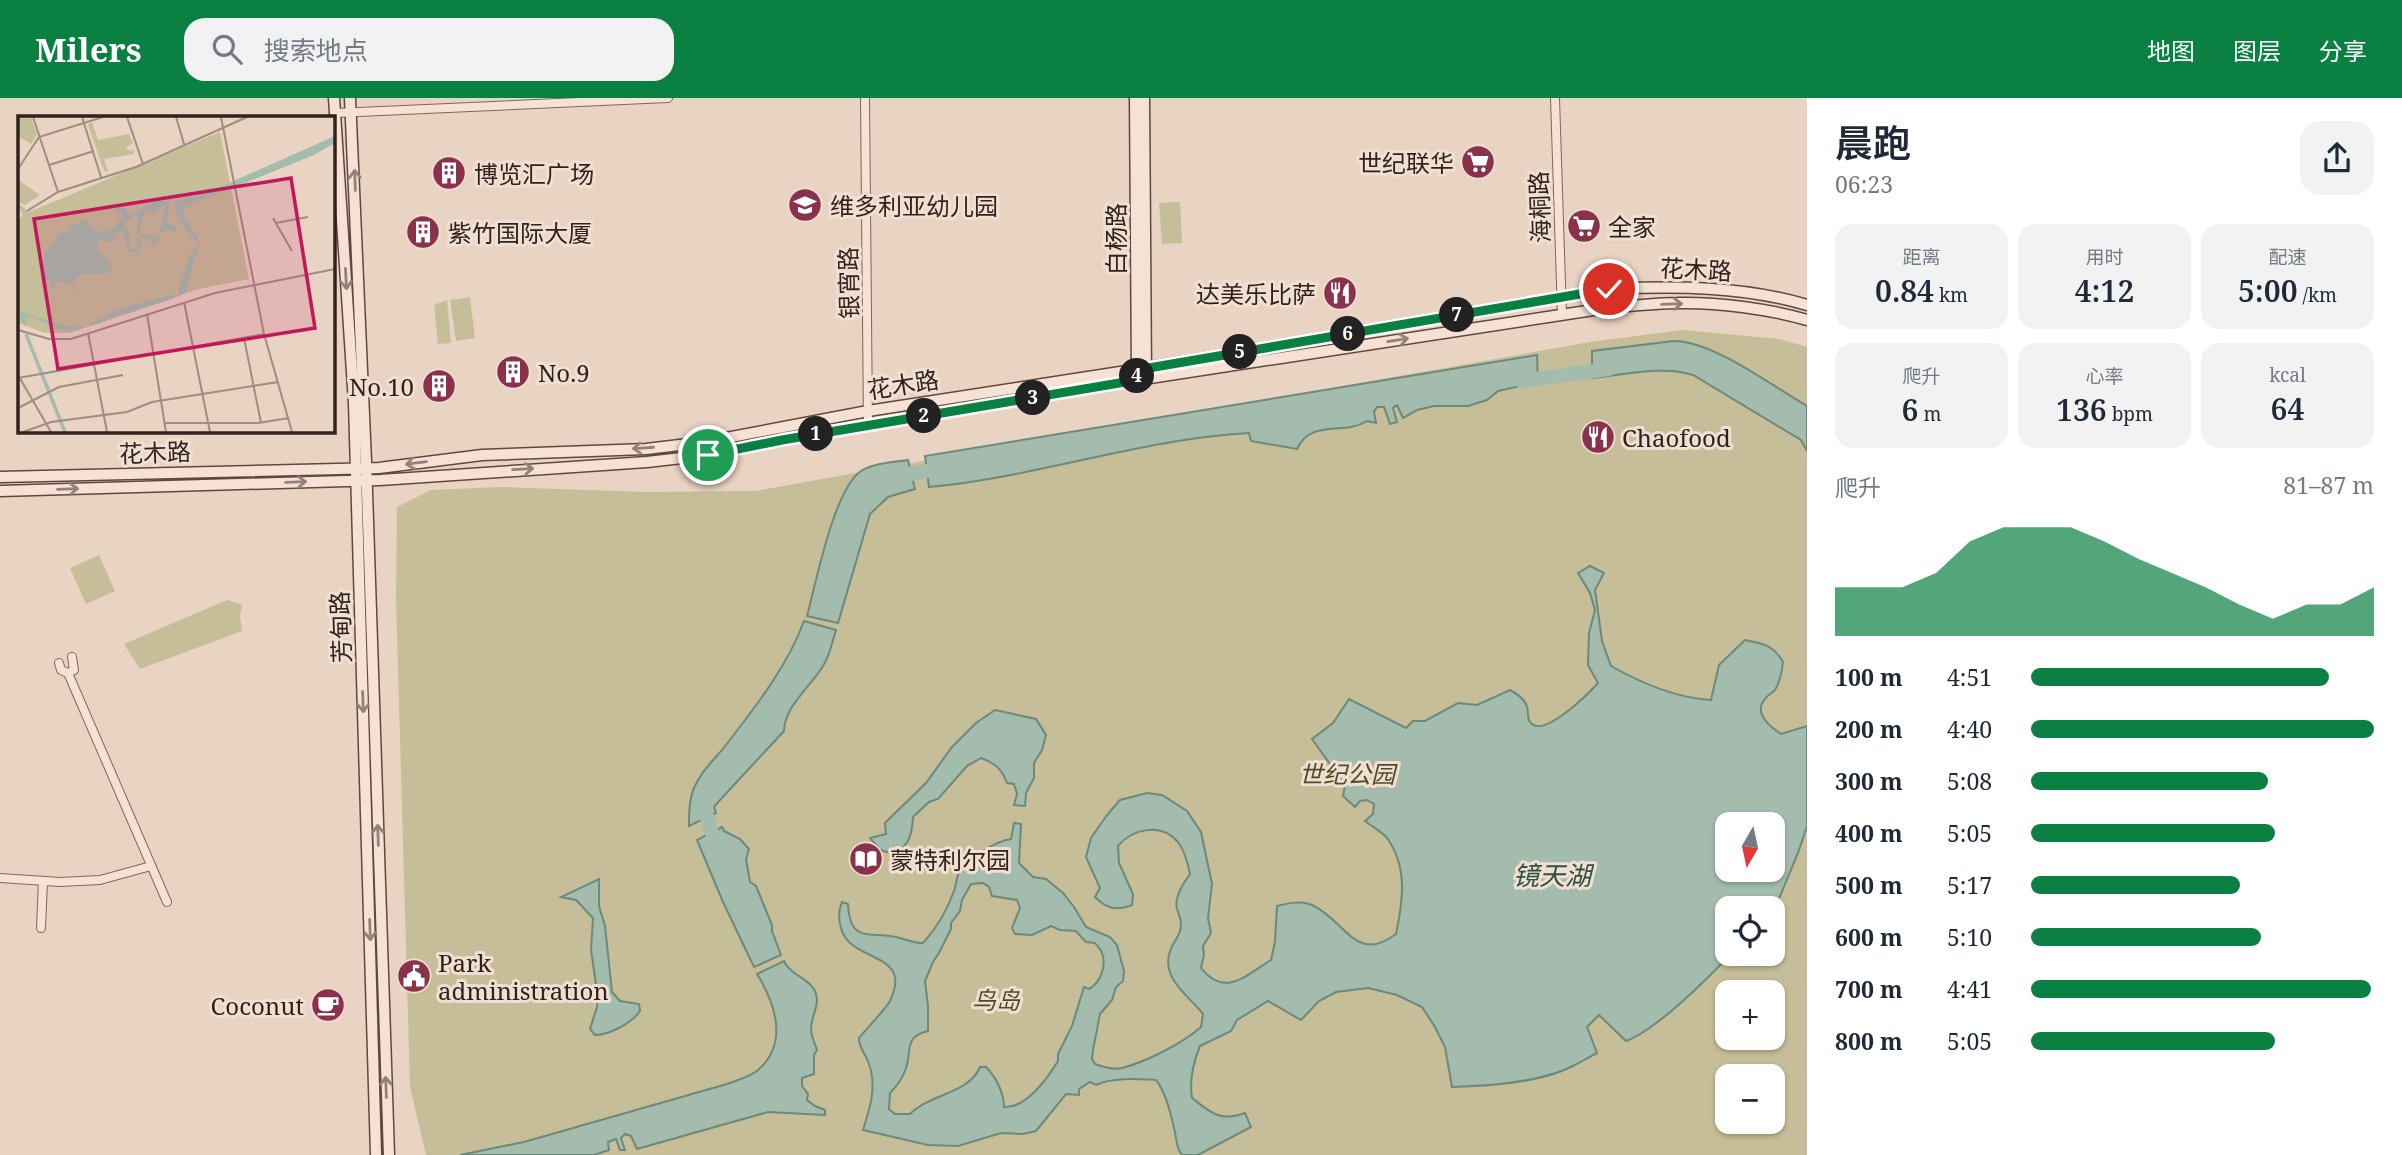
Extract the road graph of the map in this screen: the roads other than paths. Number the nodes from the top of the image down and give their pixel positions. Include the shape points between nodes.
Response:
1 (334, 98) edge
2 (350, 98) edge
3 (668, 98) edge
4 (865, 98) edge
5 (1135, 98) edge
6 (1144, 98) edge
7 (1555, 98) edge
8 (492, 102) edge
9 (336, 113) junction
10 (352, 113) junction
11 (1561, 297) junction
12 (1807, 305) edge
13 (1562, 315) junction
14 (1807, 320) edge
15 (1142, 374) junction
16 (868, 411) junction
17 (868, 425) junction
18 (361, 467) junction
19 (0, 477) edge
20 (361, 480) junction
21 (0, 491) edge
22 (72, 657) dead end
23 (60, 663) dead end
24 (68, 673) junction
25 (151, 866) junction
26 (0, 878) edge
27 (43, 881) junction
28 (167, 902) dead end
29 (41, 928) dead end
30 (376, 1155) edge
31 (389, 1155) edge

1 - 9 main road, 芳甸路
2 - 10 main road, 芳甸路
3 - 8 street
4 - 16 street, 银宵路
5 - 15 main road, 白杨路
6 - 15 main road, 白杨路
7 - 11 street, 海桐路
8 - 10 street
9 - 10 street
9 -> 18 main road, 芳甸路
18 -> 10 main road, 芳甸路
11 - 12 main road, 花木路 via 1609,289 1680,286
11 - 13 street, 海桐路
11 - 15 main road, 花木路
13 -> 14 main road, 花木路 via 1680,303
15 -> 13 main road, 花木路
15 - 16 main road, 花木路
15 - 17 main road, 花木路
16 - 17 street, 银宵路
16 -> 18 main road, 花木路 via 705,442
20 -> 17 main road, 花木路 via 659,461
18 - 19 main road, 花木路
18 - 20 main road, 芳甸路
21 -> 20 main road, 花木路
20 -> 30 main road, 芳甸路
31 -> 20 main road, 芳甸路
22 - 24 street via 75,670
23 - 24 street via 61,670
24 - 25 street
25 - 27 street via 100,880
25 - 28 street
26 - 27 street
27 - 29 street

